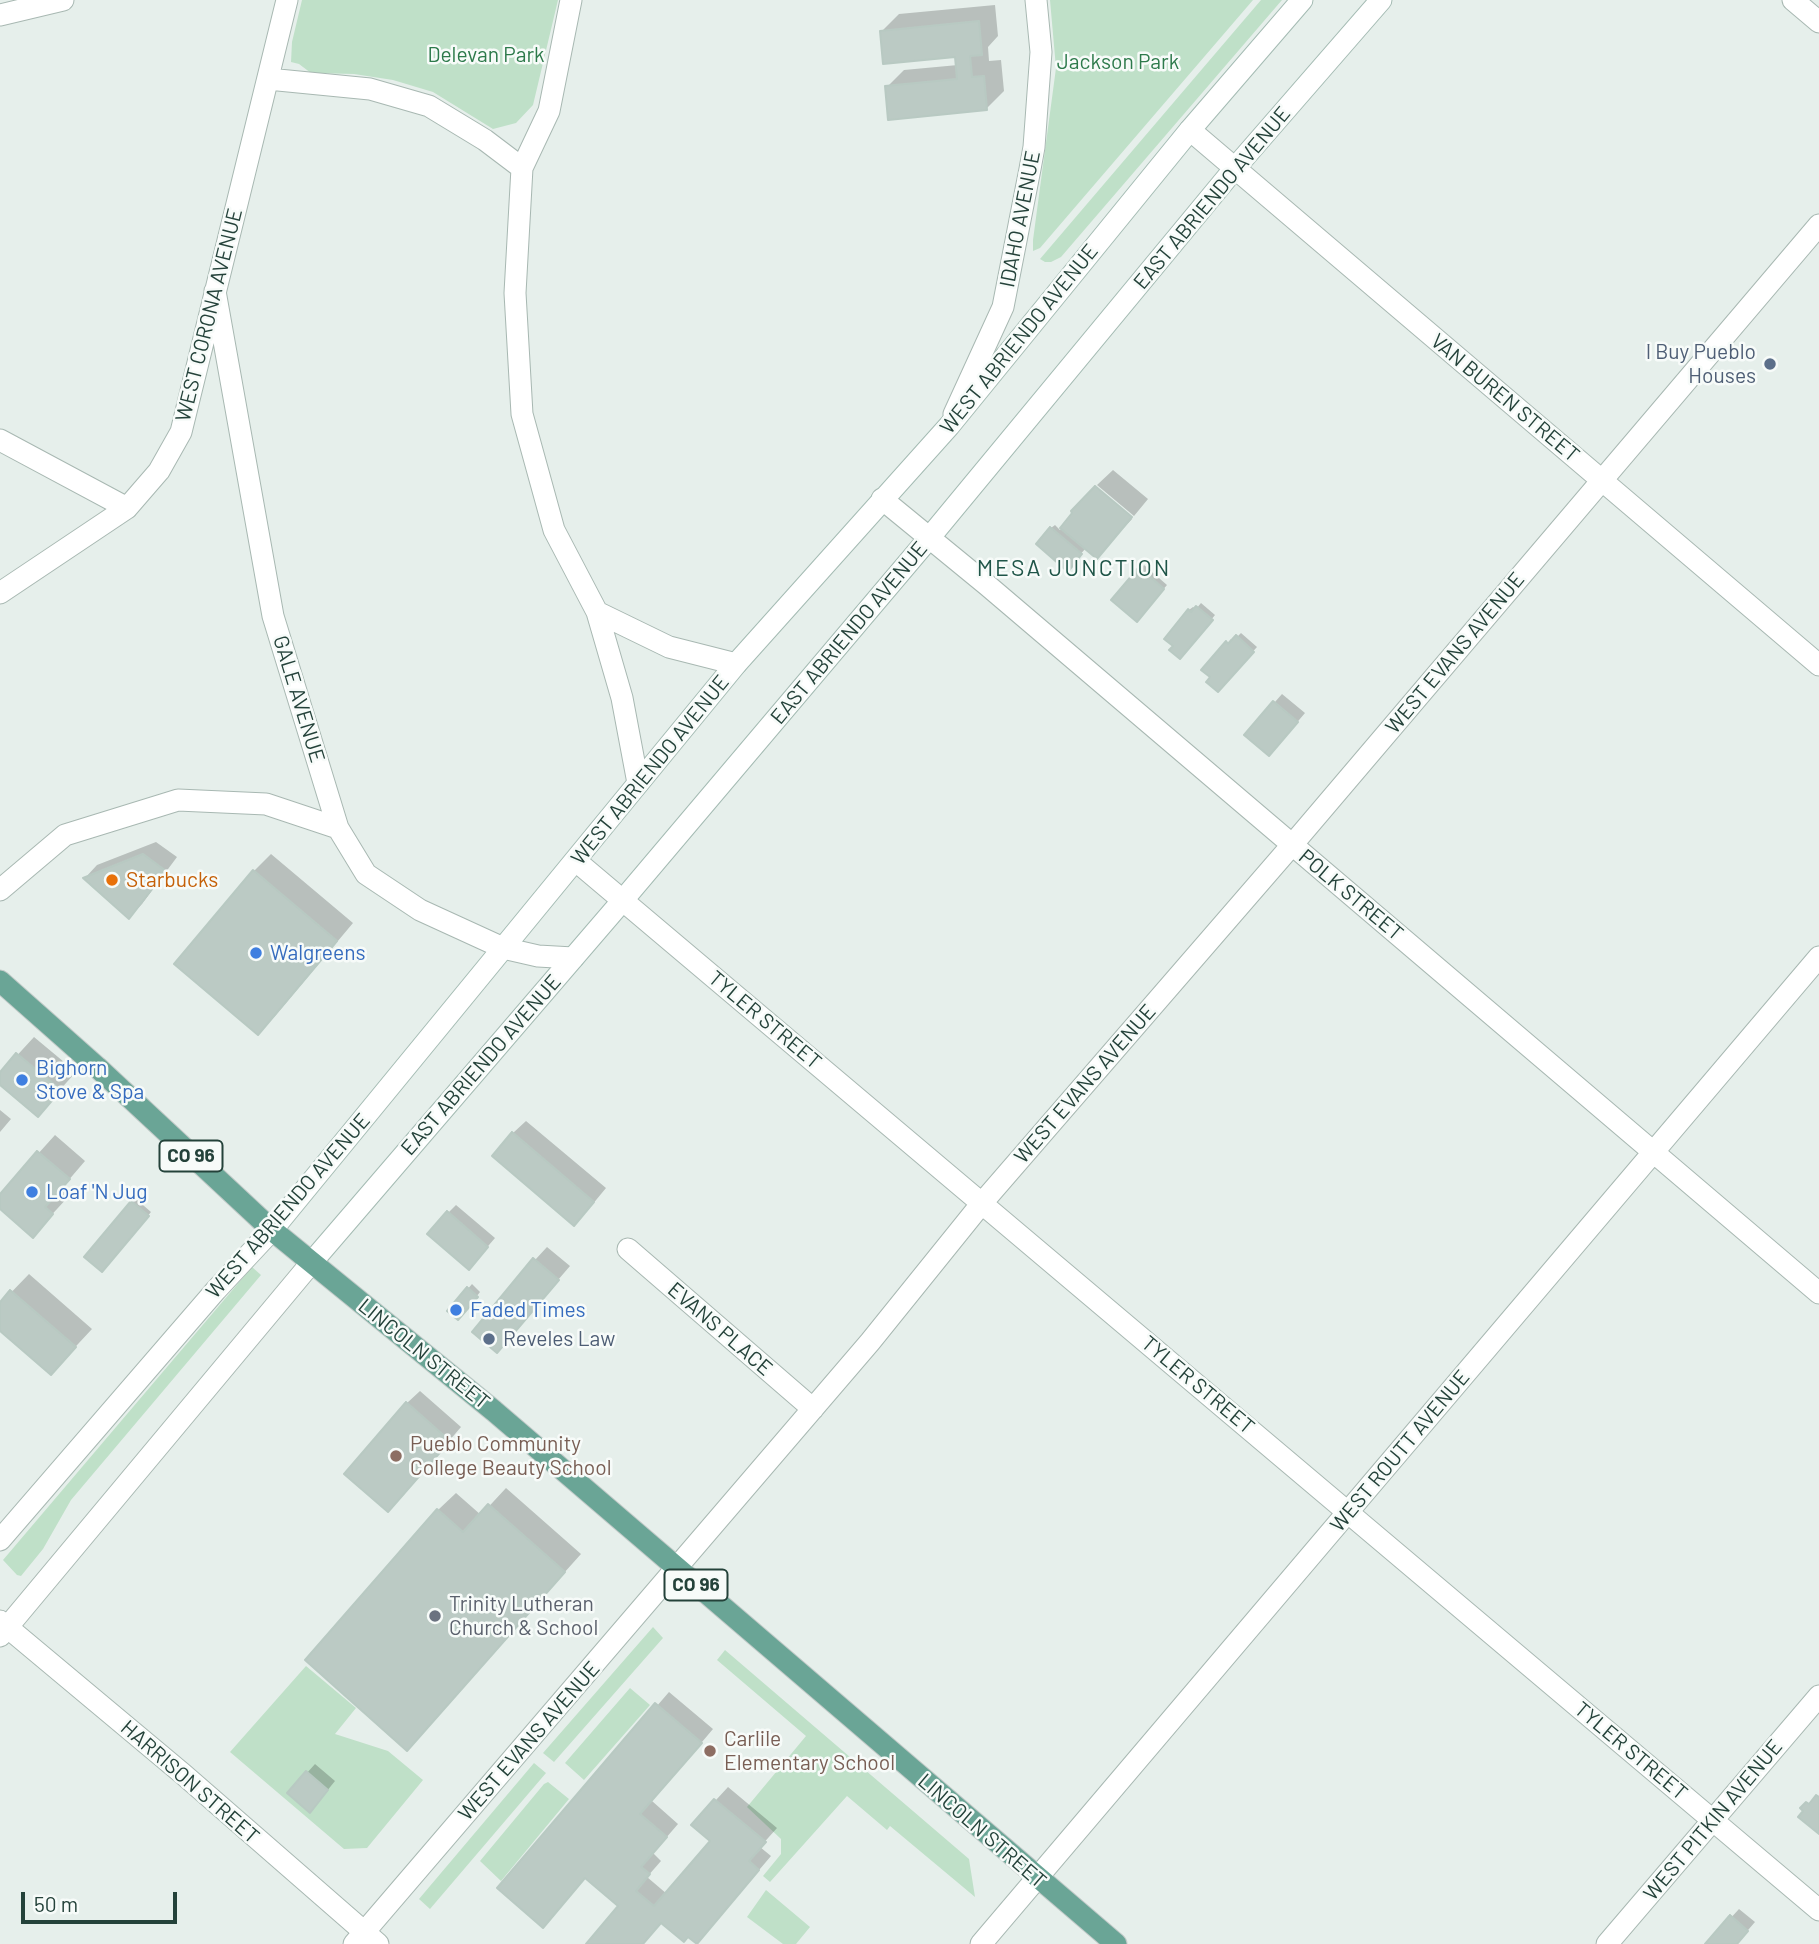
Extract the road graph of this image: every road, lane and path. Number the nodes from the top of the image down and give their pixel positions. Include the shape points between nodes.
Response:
1 (63, 0) edge
2 (287, 0) edge
3 (571, 0) edge
4 (1035, 0) edge
5 (1302, 0) edge
6 (1381, 0) edge
7 (1793, 0) edge
8 (0, 15) edge
9 (1819, 22) edge
10 (268, 79) junction
11 (1191, 130) junction
12 (522, 168) junction
13 (1235, 168) junction
14 (1819, 225) edge
15 (215, 291) junction
16 (949, 426) junction
17 (0, 440) edge
18 (1602, 480) junction
19 (882, 499) junction
20 (127, 508) junction
21 (930, 537) junction
22 (0, 593) edge
23 (597, 612) junction
24 (736, 664) junction
25 (1819, 666) edge
26 (638, 783) junction
27 (338, 828) junction
28 (1292, 845) junction
29 (576, 861) junction
30 (0, 890) edge
31 (623, 900) junction
32 (503, 948) junction
33 (1819, 957) edge
34 (573, 958) junction
35 (0, 981) edge
36 (1654, 1153) junction
37 (982, 1203) junction
38 (271, 1230) junction
39 (628, 1249) dead end
40 (312, 1262) junction
41 (1819, 1293) edge
42 (813, 1409) junction
43 (1348, 1513) junction
44 (0, 1540) edge
45 (677, 1569) junction
46 (3, 1628) edge
47 (1819, 1696) edge
48 (1713, 1820) junction
49 (1037, 1878) junction
50 (1819, 1910) edge
51 (365, 1940) edge
52 (981, 1944) edge
53 (1116, 1944) edge
54 (1607, 1944) edge

1 - 8 street
2 - 10 street, WEST CORONA AVENUE
3 - 12 street via 549,111
4 - 16 street, IDAHO AVENUE via 1041,52 1034,147 1003,307
5 - 11 street, WEST ABRIENDO AVENUE
6 - 13 street, EAST ABRIENDO AVENUE
7 - 9 street
10 - 12 street via 370,89 429,106
10 - 15 street, WEST CORONA AVENUE
11 - 13 street, VAN BUREN STREET
11 - 16 street, WEST ABRIENDO AVENUE
12 - 23 street via 515,293 522,414 554,530
13 - 18 street, VAN BUREN STREET
13 - 21 street, EAST ABRIENDO AVENUE
14 - 18 street, WEST EVANS AVENUE
15 - 20 street, WEST CORONA AVENUE via 181,432 159,471
15 - 27 street, GALE AVENUE via 273,616
16 - 19 street, WEST ABRIENDO AVENUE
17 - 20 street
18 - 25 street, VAN BUREN STREET
18 - 28 street, WEST EVANS AVENUE
19 - 21 street, POLK STREET
19 - 24 street, WEST ABRIENDO AVENUE
20 - 22 street, WEST CORONA AVENUE
21 - 28 street, POLK STREET
21 - 31 street, EAST ABRIENDO AVENUE
23 - 24 street via 669,647
23 - 26 street via 622,698
24 - 26 street, WEST ABRIENDO AVENUE
26 - 29 street, WEST ABRIENDO AVENUE
27 - 30 street via 266,804 178,800 65,835
27 - 32 street, GALE AVENUE via 366,874 420,911
28 - 36 street, POLK STREET
28 - 37 street, WEST EVANS AVENUE
29 - 31 street, TYLER STREET
29 - 32 street, WEST ABRIENDO AVENUE
31 - 34 street, EAST ABRIENDO AVENUE
31 - 37 street, TYLER STREET
32 - 34 street, GALE AVENUE
32 - 38 street, WEST ABRIENDO AVENUE
33 - 36 street, WEST ROUTT AVENUE
34 - 40 street, EAST ABRIENDO AVENUE
35 - 38 main road, CO 96
36 - 41 street, POLK STREET
36 - 43 street, WEST ROUTT AVENUE
37 - 42 street, WEST EVANS AVENUE
37 - 43 street, TYLER STREET
38 - 40 main road, LINCOLN STREET / CO 96
38 - 44 street, WEST ABRIENDO AVENUE
39 - 42 street, EVANS PLACE
40 - 45 main road, LINCOLN STREET / CO 96
40 - 46 street
42 - 45 street, WEST EVANS AVENUE
43 - 48 street, TYLER STREET
43 - 49 street, WEST ROUTT AVENUE
45 - 49 main road, LINCOLN STREET / CO 96
45 - 51 street, WEST EVANS AVENUE
46 - 51 street, HARRISON STREET via 183,1774
47 - 48 street, WEST PITKIN AVENUE
48 - 50 street, TYLER STREET
48 - 54 street, WEST PITKIN AVENUE
49 - 52 street, WEST ROUTT AVENUE
49 - 53 main road, LINCOLN STREET / CO 96

